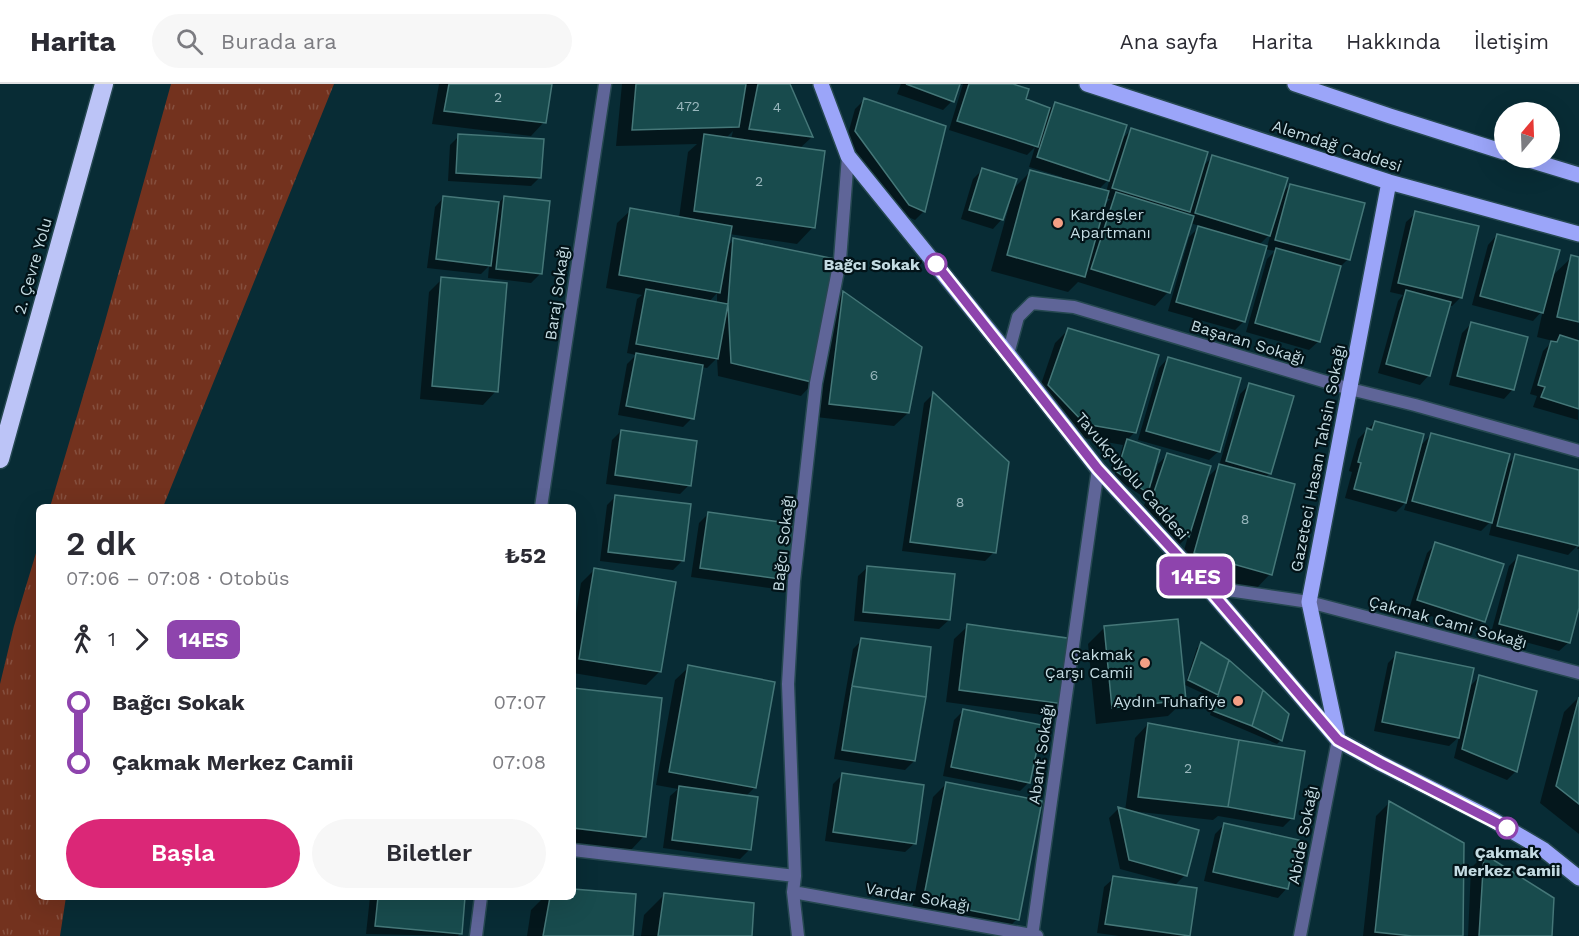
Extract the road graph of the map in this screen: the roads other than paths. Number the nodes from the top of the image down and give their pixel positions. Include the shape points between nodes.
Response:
1 (105, 84) edge
2 (605, 84) edge
3 (821, 84) edge
4 (1087, 84) edge
5 (1295, 84) edge
6 (1494, 149) edge
7 (848, 156) junction
8 (1556, 168) edge
9 (1579, 175) edge
10 (1389, 182) junction
11 (1579, 234) edge
12 (1008, 354) junction
13 (1350, 389) junction
14 (1579, 451) edge
15 (0, 459) edge
16 (1098, 469) junction
17 (542, 504) edge
18 (1207, 587) junction
19 (1309, 602) junction
20 (1579, 673) edge
21 (1338, 740) junction
22 (576, 850) edge
23 (795, 876) junction
24 (1579, 878) edge
25 (793, 892) junction
26 (481, 900) edge
27 (476, 936) edge
28 (798, 936) edge
29 (1034, 936) edge
30 (1300, 936) edge

1 - 15 highway, 2. Çevre Yolu
2 - 17 street, Baraj Sokağı
3 - 7 main road, Tavukçuyolu Caddesi
4 - 10 main road, Alemdağ Caddesi
5 - 6 main road
7 - 12 main road, Tavukçuyolu Caddesi
7 - 23 street, Bağcı Sokağı via 840,260 816,383 794,581 788,684
8 - 9 main road
10 - 11 main road, Alemdağ Caddesi
10 - 13 main road, Gazeteci Hasan Tahsin Sokağı
12 - 13 street, Başaran Sokağı via 1018,317 1032,303 1051,304 1074,307
12 - 16 main road, Tavukçuyolu Caddesi
13 - 14 street, Başaran Sokağı
13 - 19 main road, Gazeteci Hasan Tahsin Sokağı
16 - 18 main road, Tavukçuyolu Caddesi
16 - 29 street, Abant Sokağı
18 - 19 street, Çakmak Cami Sokağı
18 - 21 main road, Tavukçuyolu Caddesi
19 - 20 street, Çakmak Cami Sokağı
19 - 21 main road, Gazeteci Hasan Tahsin Sokağı
21 - 24 main road, Tavukçuyolu Caddesi via 1488,817 1544,850
21 - 30 street, Abide Sokağı
22 - 23 street
23 - 25 street, Bağcı Sokağı
25 - 28 street, Bağcı Sokağı
25 - 29 street, Vardar Sokağı
26 - 27 street

